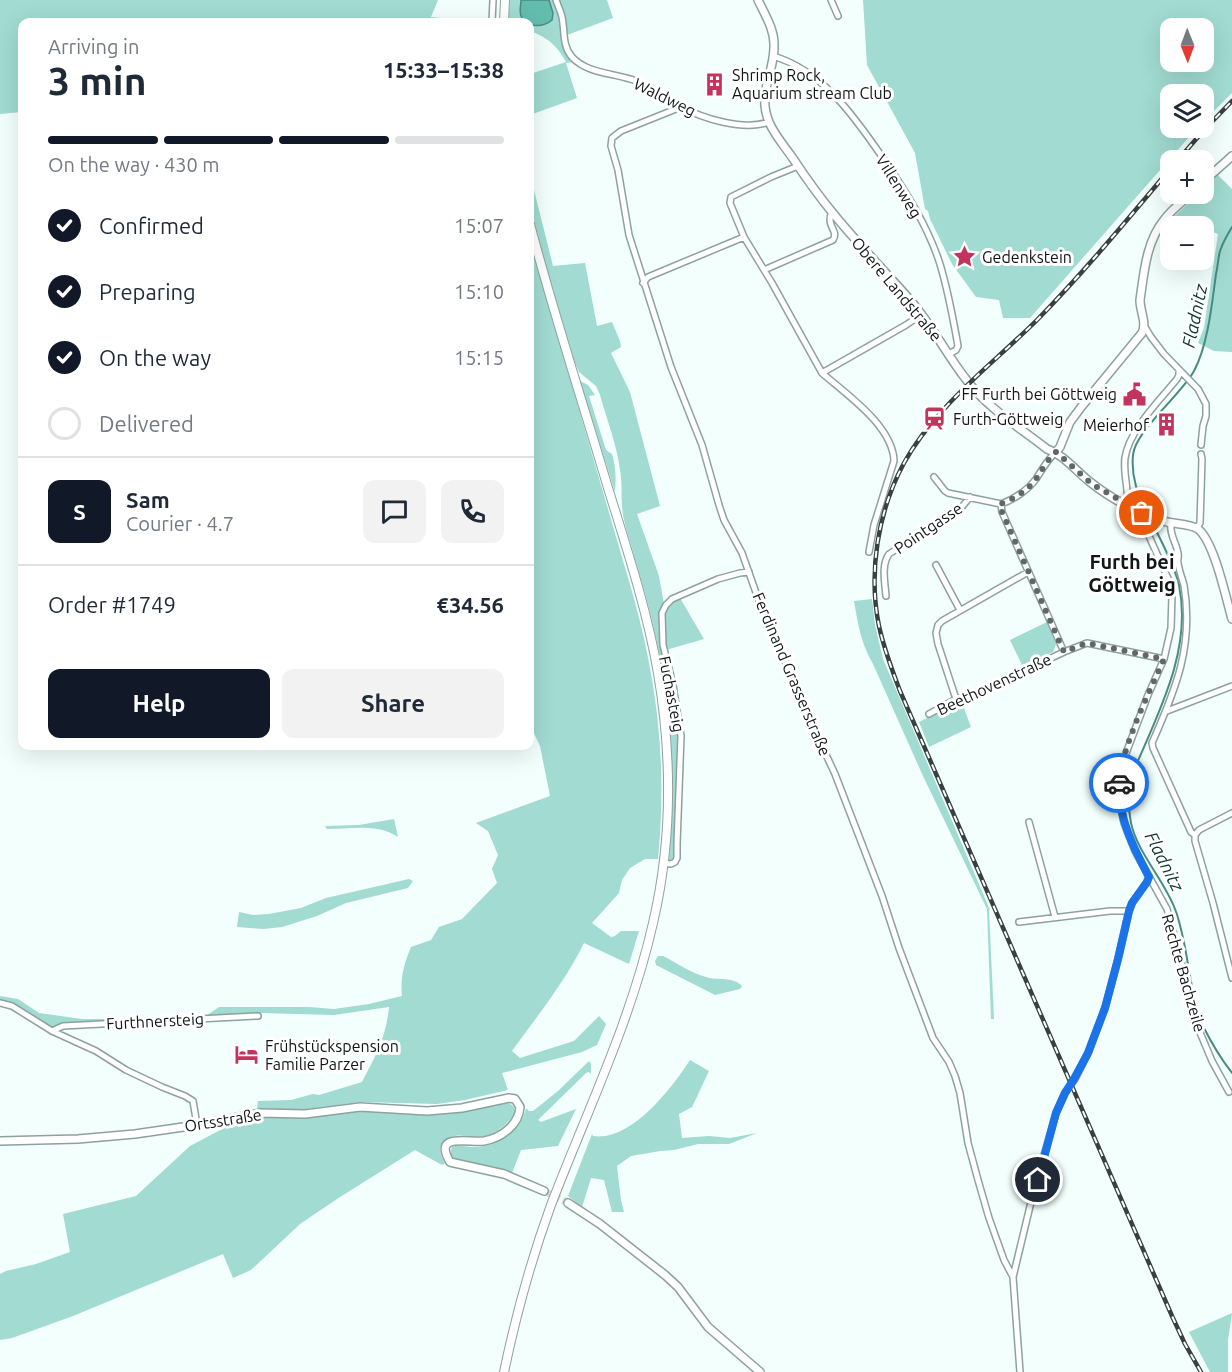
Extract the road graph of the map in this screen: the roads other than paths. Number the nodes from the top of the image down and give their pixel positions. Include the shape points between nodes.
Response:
1 (493, 0) edge
2 (505, 0) edge
3 (556, 0) edge
4 (758, 0) edge
5 (831, 0) edge
6 (838, 16) dead end
7 (492, 18) edge
8 (504, 18) edge
9 (773, 56) junction
10 (681, 107) junction
11 (769, 122) junction
12 (1232, 156) edge
13 (798, 166) junction
14 (1214, 172) edge
15 (1180, 204) edge
16 (832, 212) junction
17 (744, 237) junction
18 (534, 238) edge
19 (764, 270) junction
20 (643, 283) junction
21 (922, 314) junction
22 (1145, 327) junction
23 (949, 354) junction
24 (1181, 372) junction
25 (822, 373) junction
26 (1202, 445) dead end
27 (1056, 452) junction
28 (1201, 454) dead end
29 (934, 477) dead end
30 (970, 497) junction
31 (1000, 504) junction
32 (1127, 505) junction
33 (1142, 513) junction
34 (1167, 521) junction
35 (1197, 528) junction
36 (869, 552) dead end
37 (936, 565) dead end
38 (749, 572) junction
39 (1028, 572) junction
40 (886, 596) dead end
41 (960, 610) junction
42 (1232, 619) edge
43 (1064, 652) junction
44 (1164, 659) junction
45 (1232, 686) edge
46 (956, 699) junction
47 (1167, 711) junction
48 (929, 714) dead end
49 (1232, 813) edge
50 (1029, 822) dead end
51 (1195, 835) junction
52 (663, 863) junction
53 (1149, 877) junction
54 (1129, 911) junction
55 (1055, 917) junction
56 (1019, 922) dead end
57 (1232, 978) edge
58 (0, 1003) edge
59 (258, 1016) dead end
60 (52, 1031) junction
61 (1229, 1092) dead end
62 (197, 1125) junction
63 (0, 1141) edge
64 (544, 1191) tunnel mouth
65 (568, 1203) tunnel mouth
66 (1013, 1277) junction
67 (504, 1372) edge
68 (760, 1372) edge
69 (1020, 1372) edge

1 - 7 street
2 - 8 main road
3 - 10 street, Waldweg via 564,42 578,62 637,81
4 - 9 street, Obere Landstraße via 773,35
5 - 6 street
9 - 11 street, Obere Landstraße via 764,96
9 - 23 street, Villenweg via 788,60 816,78 839,101 915,205 939,260 953,317 958,346
10 - 11 street, Waldweg via 738,125
10 - 20 street, Ferdinand Grasserstraße via 612,138 629,235
11 - 13 street, Obere Landstraße
12 - 14 street
13 - 16 street, Obere Landstraße
13 - 17 street via 731,197
15 - 22 street via 1165,217 1150,244 1140,300
16 - 19 street via 830,221 836,234 833,240
16 - 21 street, Obere Landstraße
17 - 19 street
17 - 20 street via 648,277
18 - 52 main road via 639,593 655,661 667,753
19 - 25 street
20 - 38 street, Ferdinand Grasserstraße via 722,512
21 - 23 street, Obere Landstraße
21 - 25 street
22 - 24 street
22 - 27 street via 1076,414
23 - 27 street, Obere Landstraße via 974,389 994,408
24 - 26 street via 1206,404
24 - 32 street via 1127,448
25 - 36 street via 884,432 894,454
27 - 31 street via 1030,486
27 - 32 street, Obere Landstraße via 1092,484
28 - 35 street
29 - 30 street, Pointgasse via 948,493
30 - 31 street, Pointgasse
30 - 40 street, Pointgasse via 961,508 886,557
31 - 39 street
32 - 33 street, Obere Landstraße
33 - 34 street, Obere Landstraße
33 - 44 street, Rechte Bachzeile via 1172,589 1172,628
34 - 35 street, Obere Landstraße
34 - 47 street via 1178,554 1187,627
35 - 42 street via 1204,535 1219,572
37 - 41 street
38 - 52 street, Fuchasteig via 718,579 672,599 662,614 663,645 681,741 677,858 671,864
38 - 66 street, Ferdinand Grasserstraße via 835,774 933,1038 955,1076 981,1190
39 - 41 street
39 - 43 street
41 - 46 street via 942,621 936,633
43 - 44 street, Beethovenstraße via 1087,643
43 - 46 street, Beethovenstraße
44 - 53 street, Rechte Bachzeile via 1130,739 1119,779 1124,823
45 - 47 street
46 - 48 street, Beethovenstraße
47 - 51 street via 1153,748
49 - 51 street
50 - 55 street
51 - 57 street
52 - 67 main road via 654,922 637,985 538,1244
53 - 54 street
53 - 61 street, Rechte Bachzeile via 1167,909 1199,1032
54 - 55 street
54 - 66 street via 1105,1008 1088,1053 1056,1113
55 - 56 street
58 - 60 street, Furthnersteig via 12,1006
59 - 60 street, Furthnersteig via 63,1026
60 - 62 street, Furthnersteig via 193,1101
62 - 63 street, Ortsstraße via 78,1139
62 - 64 street, Ortsstraße via 261,1113 304,1114 360,1107 427,1111 509,1098 520,1107 516,1122 488,1140 454,1140 445,1154 450,1162 504,1174
65 - 68 street via 665,1275 708,1327
66 - 69 street

